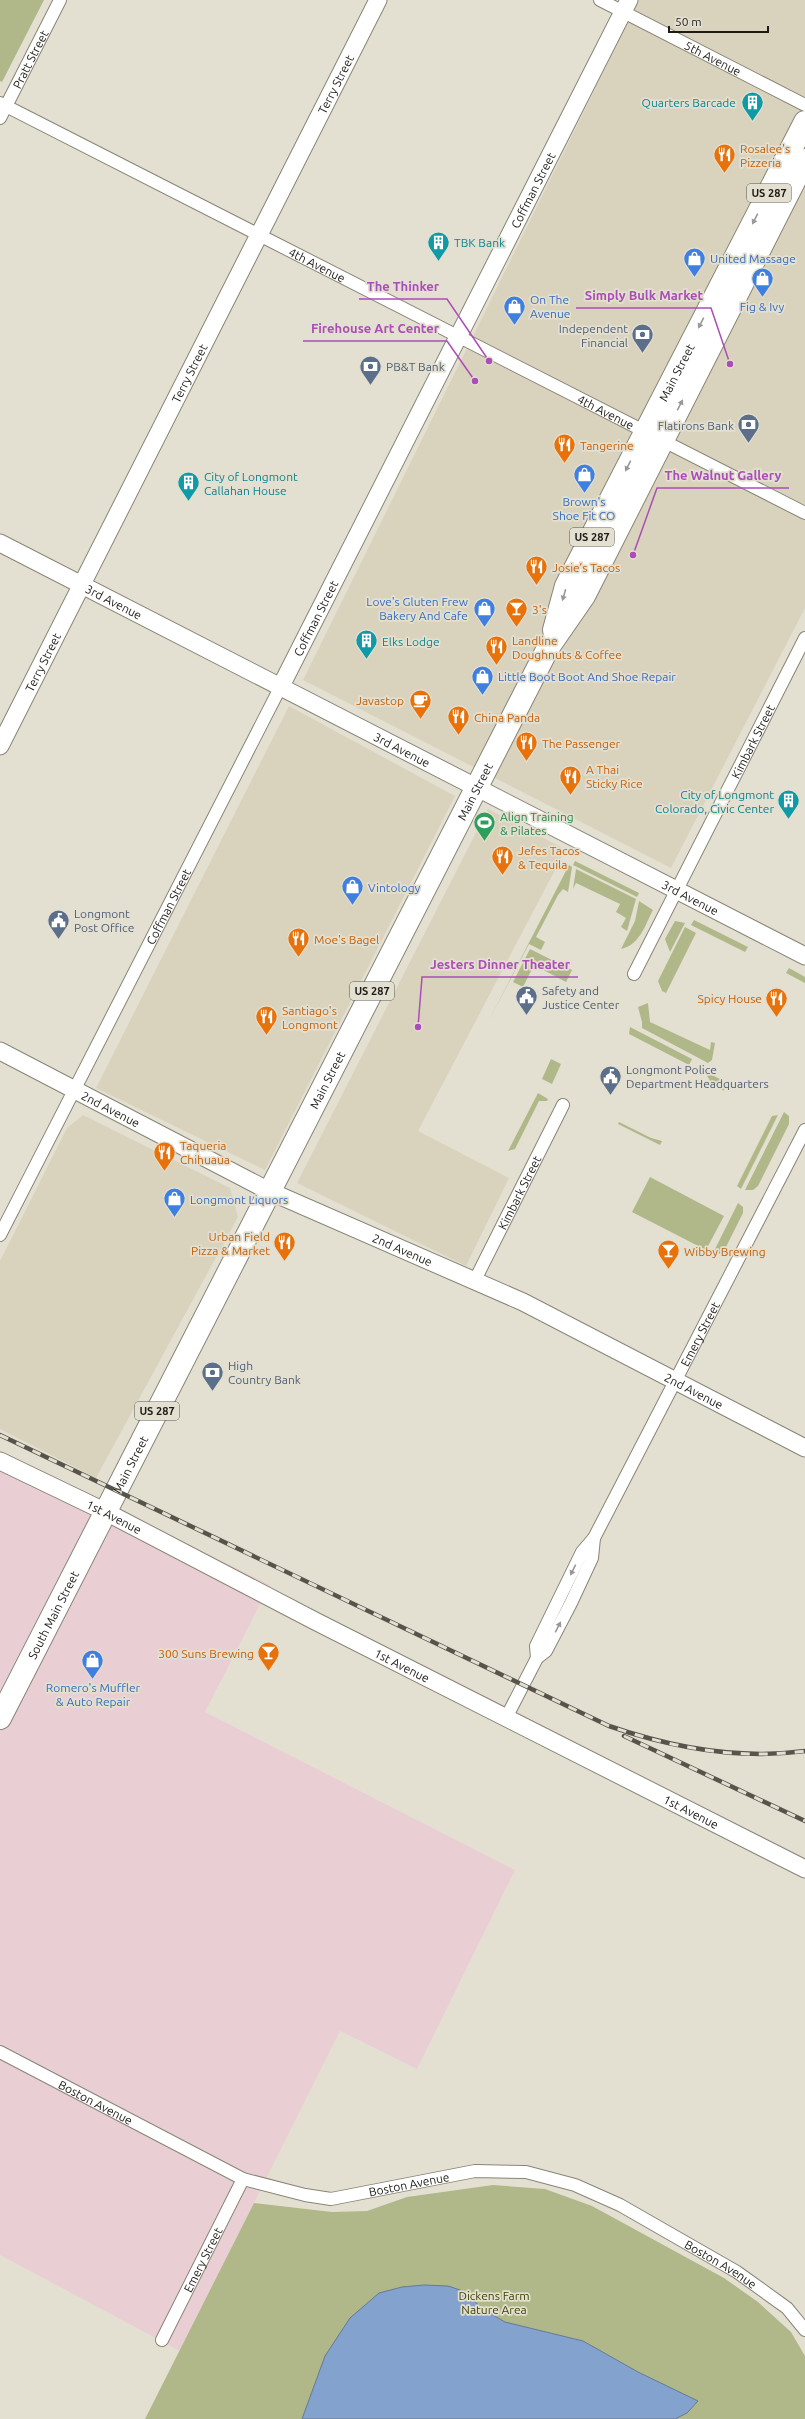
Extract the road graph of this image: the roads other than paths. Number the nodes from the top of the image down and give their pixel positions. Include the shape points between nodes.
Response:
1 (60, 0) edge
2 (378, 0) edge
3 (600, 0) edge
4 (626, 6) edge
5 (3, 104) edge
6 (805, 105) edge
7 (0, 118) edge
8 (805, 122) edge
9 (805, 160) edge
10 (258, 234) junction
11 (459, 336) junction
12 (654, 436) junction
13 (805, 513) edge
14 (0, 543) edge
15 (80, 585) junction
16 (805, 638) edge
17 (281, 686) junction
18 (0, 746) edge
19 (477, 788) junction
20 (677, 890) junction
21 (805, 956) edge
22 (634, 974) dead end
23 (0, 1052) edge
24 (75, 1090) junction
25 (563, 1105) dead end
26 (805, 1130) edge
27 (269, 1191) junction
28 (0, 1235) edge
29 (475, 1280) junction
30 (674, 1380) junction
31 (805, 1448) edge
32 (0, 1461) edge
33 (106, 1512) junction
34 (0, 1718) edge
35 (506, 1718) junction
36 (805, 1869) edge
37 (0, 2052) edge
38 (243, 2180) junction
39 (805, 2330) edge
40 (162, 2340) dead end

1 - 5 street, Pratt Street
2 - 10 street, Terry Street
3 - 4 street, 5th Avenue
4 - 6 street, 5th Avenue
4 - 11 street, Coffman Street
5 - 7 street, Pratt Street
5 - 10 street, 4th Avenue
8 -> 12 highway, Main Street / US 287
12 -> 9 highway, Main Street / US 287
10 - 11 street, 4th Avenue
10 - 15 street, Terry Street
11 - 12 street, 4th Avenue
11 - 17 street, Coffman Street
12 - 13 street, 4th Avenue
12 - 19 highway, Main Street / US 287 via 566,586 548,648
14 - 15 street, 3rd Avenue
15 - 17 street, 3rd Avenue
15 - 18 street, Terry Street
16 - 20 street, Kimbark Street
17 - 19 street, 3rd Avenue
17 - 24 street, Coffman Street
19 - 20 street, 3rd Avenue
19 - 27 highway, Main Street / US 287
20 - 21 street, 3rd Avenue
20 - 22 street, Kimbark Street
23 - 24 street, 2nd Avenue
24 - 27 street, 2nd Avenue
24 - 28 street, Coffman Street
25 - 29 street, Kimbark Street
26 - 30 street, Emery Street
27 - 29 street, 2nd Avenue
27 - 33 highway, Main Street / US 287
29 - 30 street, 2nd Avenue
30 - 31 street, 2nd Avenue
30 - 35 street, Emery Street via 594,1538 592,1558 577,1590 546,1651 536,1658
32 - 33 street, 1st Avenue
33 - 34 highway, South Main Street / US 287
33 - 35 street, 1st Avenue
35 - 36 street, 1st Avenue
37 - 38 street, Boston Avenue
38 - 39 street, Boston Avenue via 331,2199 475,2171 526,2172 575,2185 620,2205 737,2272 787,2308
38 - 40 street, Emery Street

